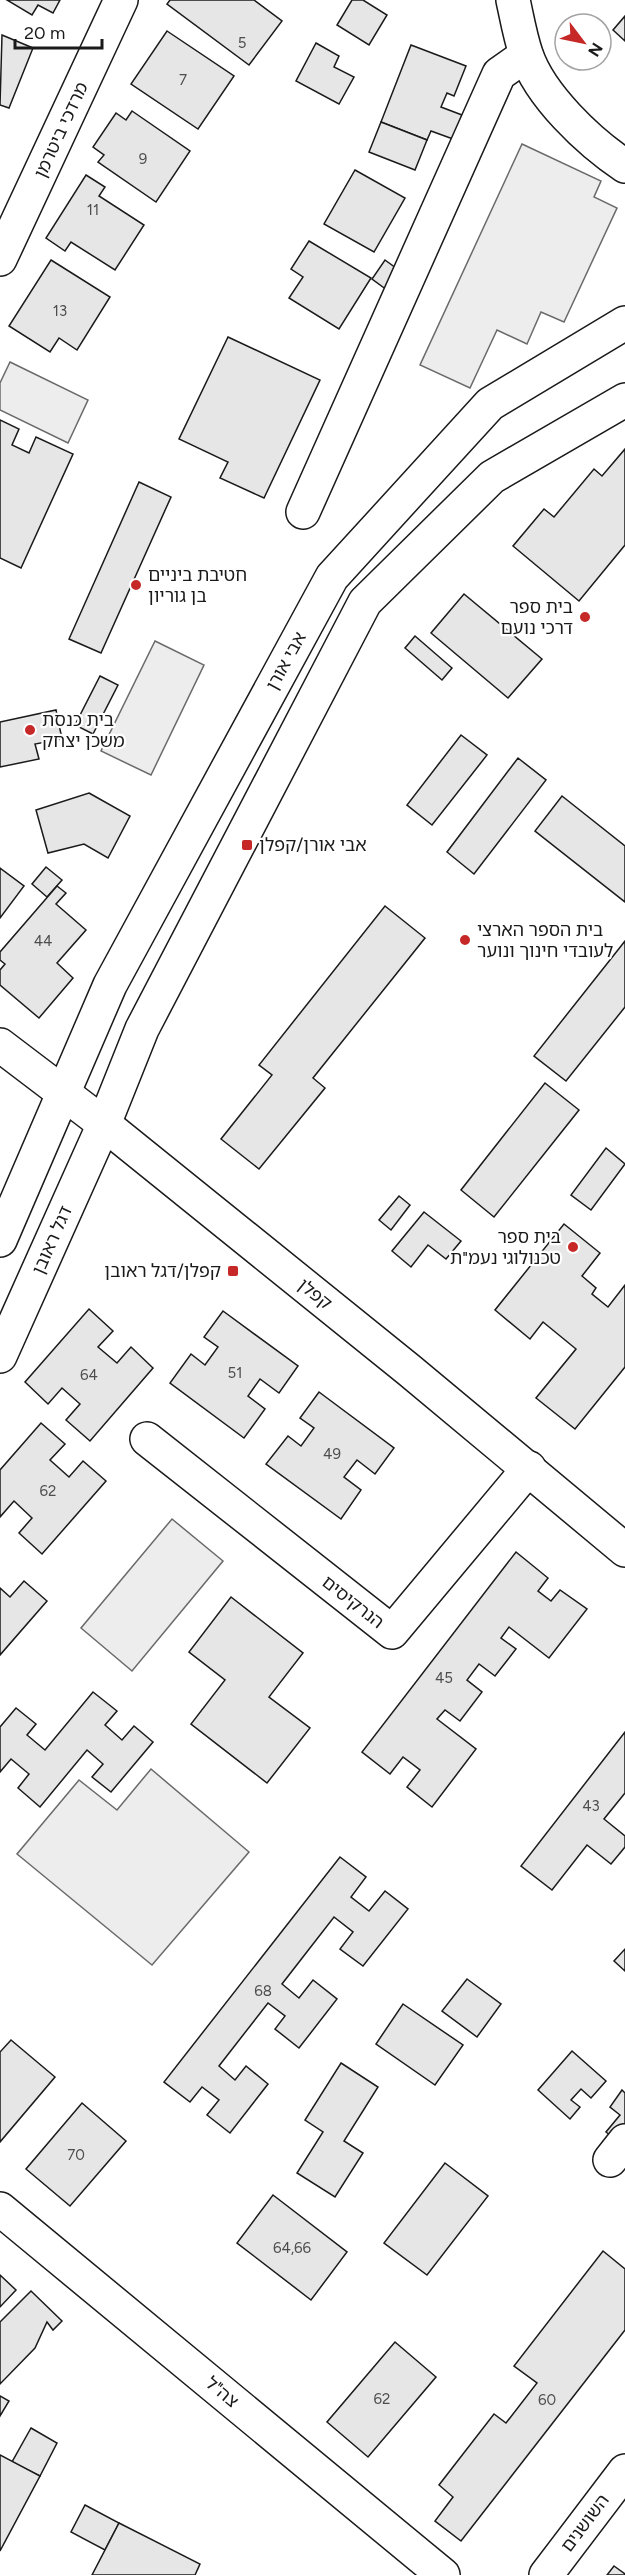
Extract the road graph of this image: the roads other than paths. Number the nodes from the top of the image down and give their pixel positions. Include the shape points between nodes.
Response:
1 (121, 0) edge
2 (513, 0) edge
3 (526, 56) junction
4 (625, 166) edge
5 (0, 259) edge
6 (623, 322) edge
7 (625, 400) edge
8 (303, 512) dead end
9 (0, 1045) edge
10 (64, 1095) junction
11 (104, 1124) junction
12 (0, 1240) edge
13 (0, 1356) edge
14 (147, 1439) dead end
15 (529, 1468) junction
16 (625, 1550) edge
17 (0, 2209) edge
18 (625, 2471) edge
19 (443, 2575) edge
20 (546, 2575) edge

1 - 5 street, מרדכי ביטרמן
2 - 3 street
3 - 4 street via 549,96 601,150
3 - 8 street via 499,74
6 - 10 street, אבי אורן via 490,404 332,577 110,985
7 - 11 street via 492,477 364,602 142,1029
9 - 10 street, קפלן
10 - 11 street, קפלן
10 - 12 street
11 - 13 street, דגל ראובן
11 - 15 street, קפלן
14 - 15 street, הנרקיסים via 392,1632
15 - 16 street, קפלן
17 - 19 street, צה"ל
18 - 20 street, השושנים

